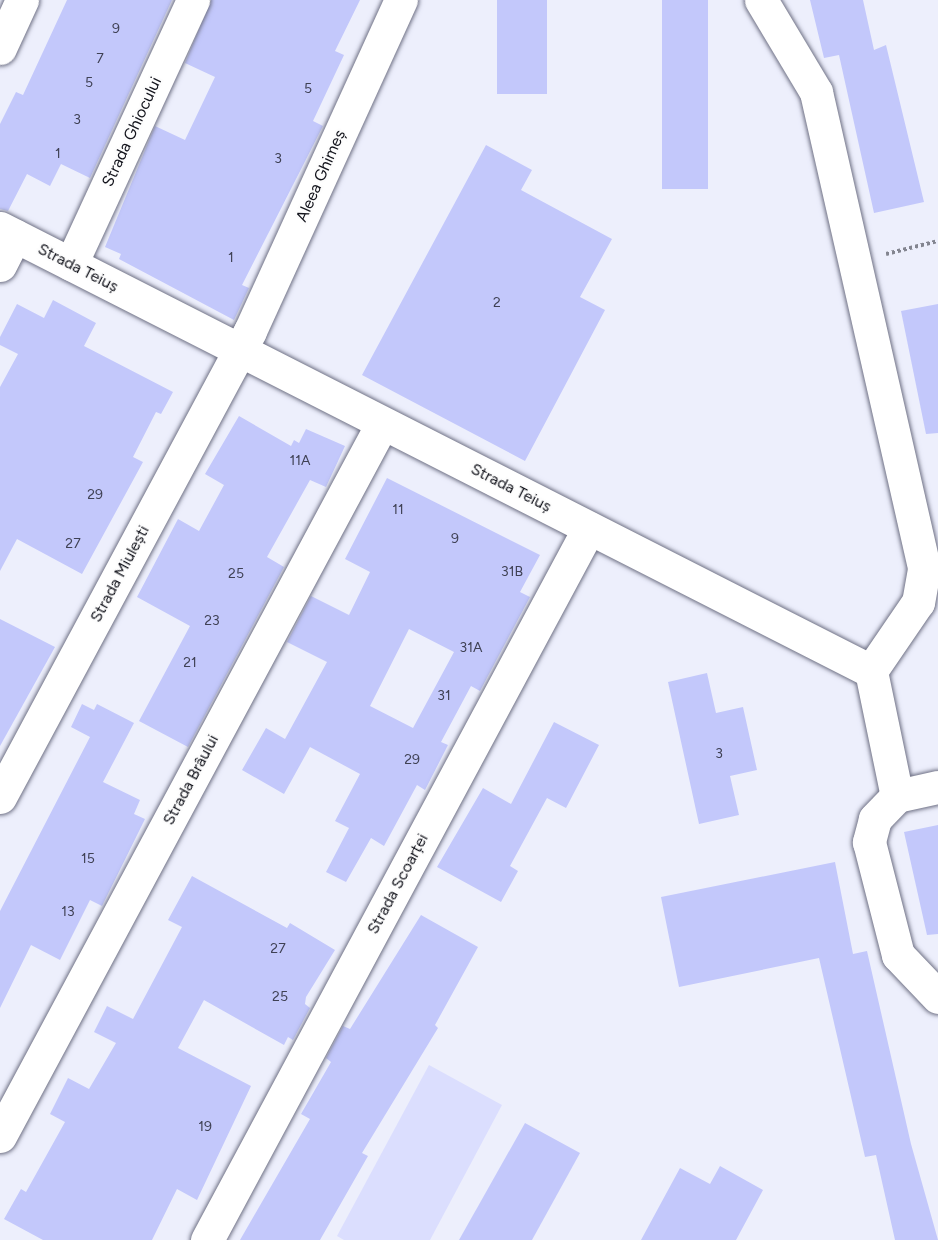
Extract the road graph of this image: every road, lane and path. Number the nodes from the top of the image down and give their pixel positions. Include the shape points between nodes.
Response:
1 (22, 0) edge
2 (193, 0) edge
3 (401, 0) edge
4 (761, 0) edge
5 (0, 48) edge
6 (8, 232) edge
7 (938, 241) edge
8 (853, 261) junction
9 (71, 264) junction
10 (0, 265) edge
11 (240, 351) junction
12 (382, 424) junction
13 (589, 528) junction
14 (871, 671) junction
15 (938, 787) edge
16 (897, 796) junction
17 (0, 797) edge
18 (938, 997) edge
19 (0, 1136) edge
20 (207, 1240) edge

1 - 5 street
2 - 9 street, Strada Ghiocului
3 - 11 street, Aleea Ghimeș
4 - 8 street via 816,93
6 - 9 street, Strada Teiuș
6 - 10 street
7 - 8 path
8 - 14 street via 924,569 918,602
9 - 11 street, Strada Teiuș
11 - 12 street, Strada Teiuș
11 - 17 street, Strada Miulești
12 - 13 street, Strada Teiuș
12 - 19 street, Strada Brâului
13 - 14 street, Strada Teiuș
13 - 20 street, Strada Scoarței
14 - 16 street
15 - 16 street
16 - 18 street via 875,819 869,842 898,955

